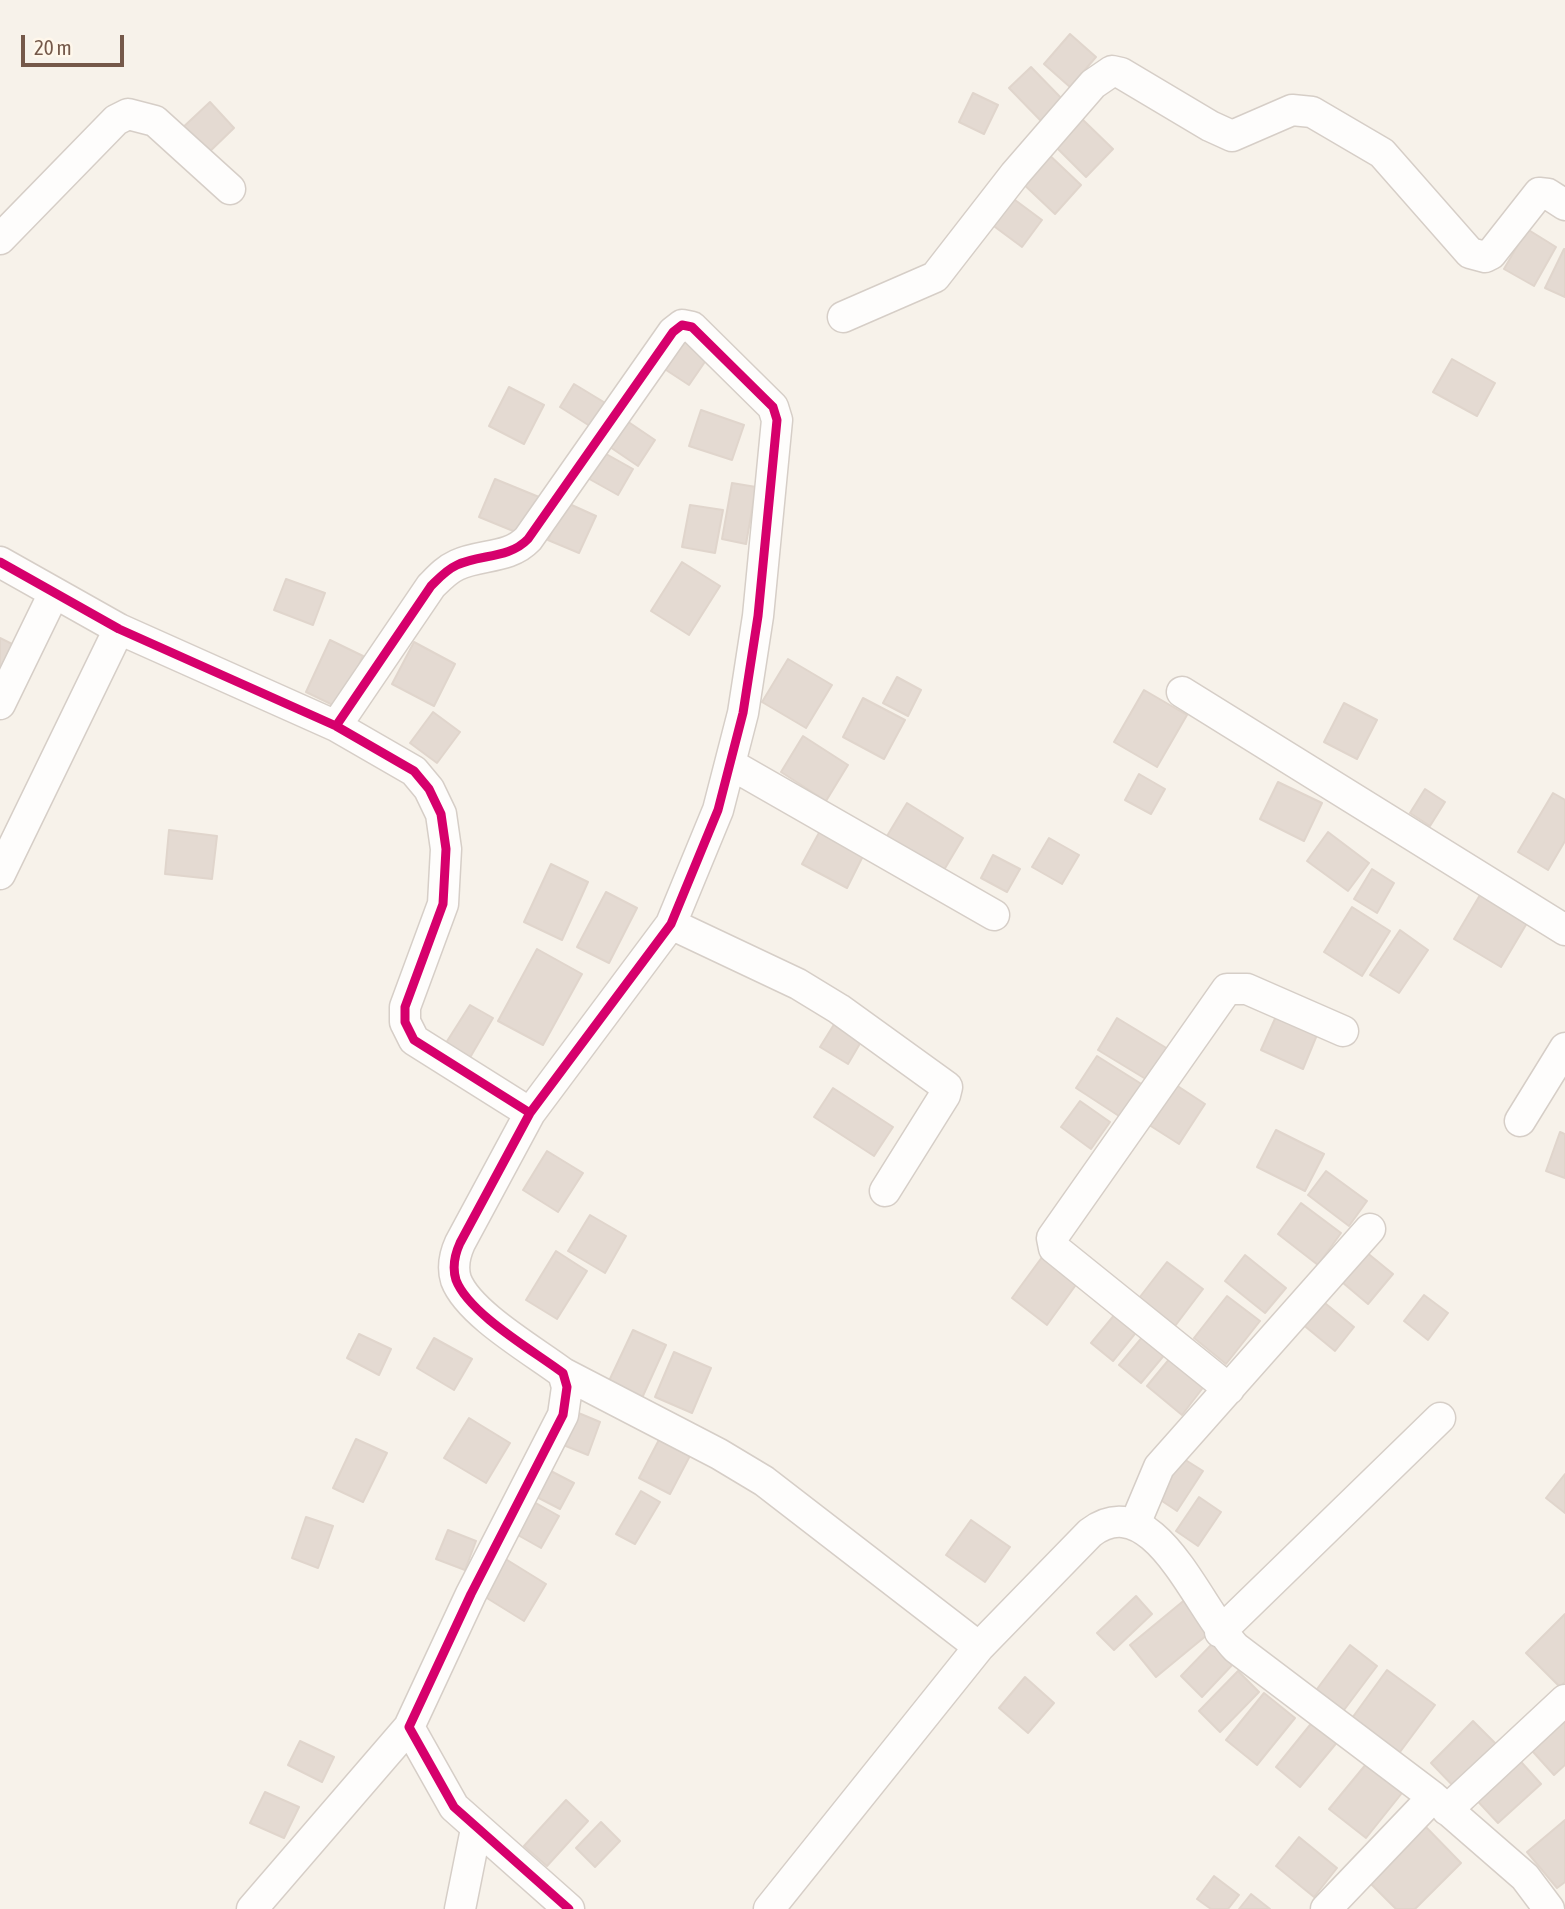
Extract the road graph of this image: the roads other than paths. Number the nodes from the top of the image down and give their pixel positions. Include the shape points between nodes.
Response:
1 (230, 189) dead end
2 (1565, 205) edge
3 (0, 239) edge
4 (844, 317) dead end
5 (0, 562) edge
6 (54, 593) junction
7 (119, 629) junction
8 (1182, 692) dead end
9 (0, 704) edge
10 (336, 726) junction
11 (732, 765) junction
12 (0, 874) edge
13 (994, 915) dead end
14 (671, 924) junction
15 (1565, 930) edge
16 (1343, 1031) dead end
17 (1565, 1048) edge
18 (530, 1113) junction
19 (1520, 1121) dead end
20 (885, 1191) dead end
21 (1370, 1229) dead end
22 (563, 1373) junction
23 (1229, 1389) junction
24 (1440, 1418) dead end
25 (1135, 1524) junction
26 (1220, 1632) junction
27 (979, 1647) junction
28 (1565, 1700) edge
29 (409, 1727) junction
30 (1440, 1803) junction
31 (476, 1829) junction
32 (253, 1909) edge
33 (460, 1909) edge
34 (569, 1909) edge
35 (769, 1909) edge
36 (1326, 1909) edge
37 (1549, 1909) edge

1 - 3 street via 155,121 128,114 116,120
2 - 4 street via 1548,194 1539,194 1491,254 1478,257 1382,153 1312,112 1292,110 1232,135 1112,71 1093,84 1015,174 935,277
5 - 6 street
6 - 7 street
6 - 9 street
7 - 10 street
7 - 12 street
8 - 15 street
10 - 11 street via 445,572 511,552 528,539 682,325 692,327 773,407 777,420 758,616
10 - 18 street via 414,771 429,789 440,814 446,849 443,904 405,1007 405,1022 414,1040
11 - 13 street
11 - 14 street
14 - 18 street
14 - 20 street via 798,984 947,1087
16 - 23 street via 1247,989 1227,989 1052,1238 1054,1248
17 - 19 street
18 - 22 street via 460,1243 454,1257 455,1278 476,1307
21 - 23 street
22 - 27 street via 764,1481
22 - 29 street via 567,1387 563,1415
23 - 25 street via 1153,1476
24 - 26 street
25 - 26 street via 1166,1548
25 - 27 street via 1111,1521 1090,1533
26 - 30 street
27 - 35 street
28 - 30 street
29 - 31 street via 441,1788
29 - 32 street
30 - 36 street
30 - 37 street via 1525,1877
31 - 33 street
31 - 34 street

